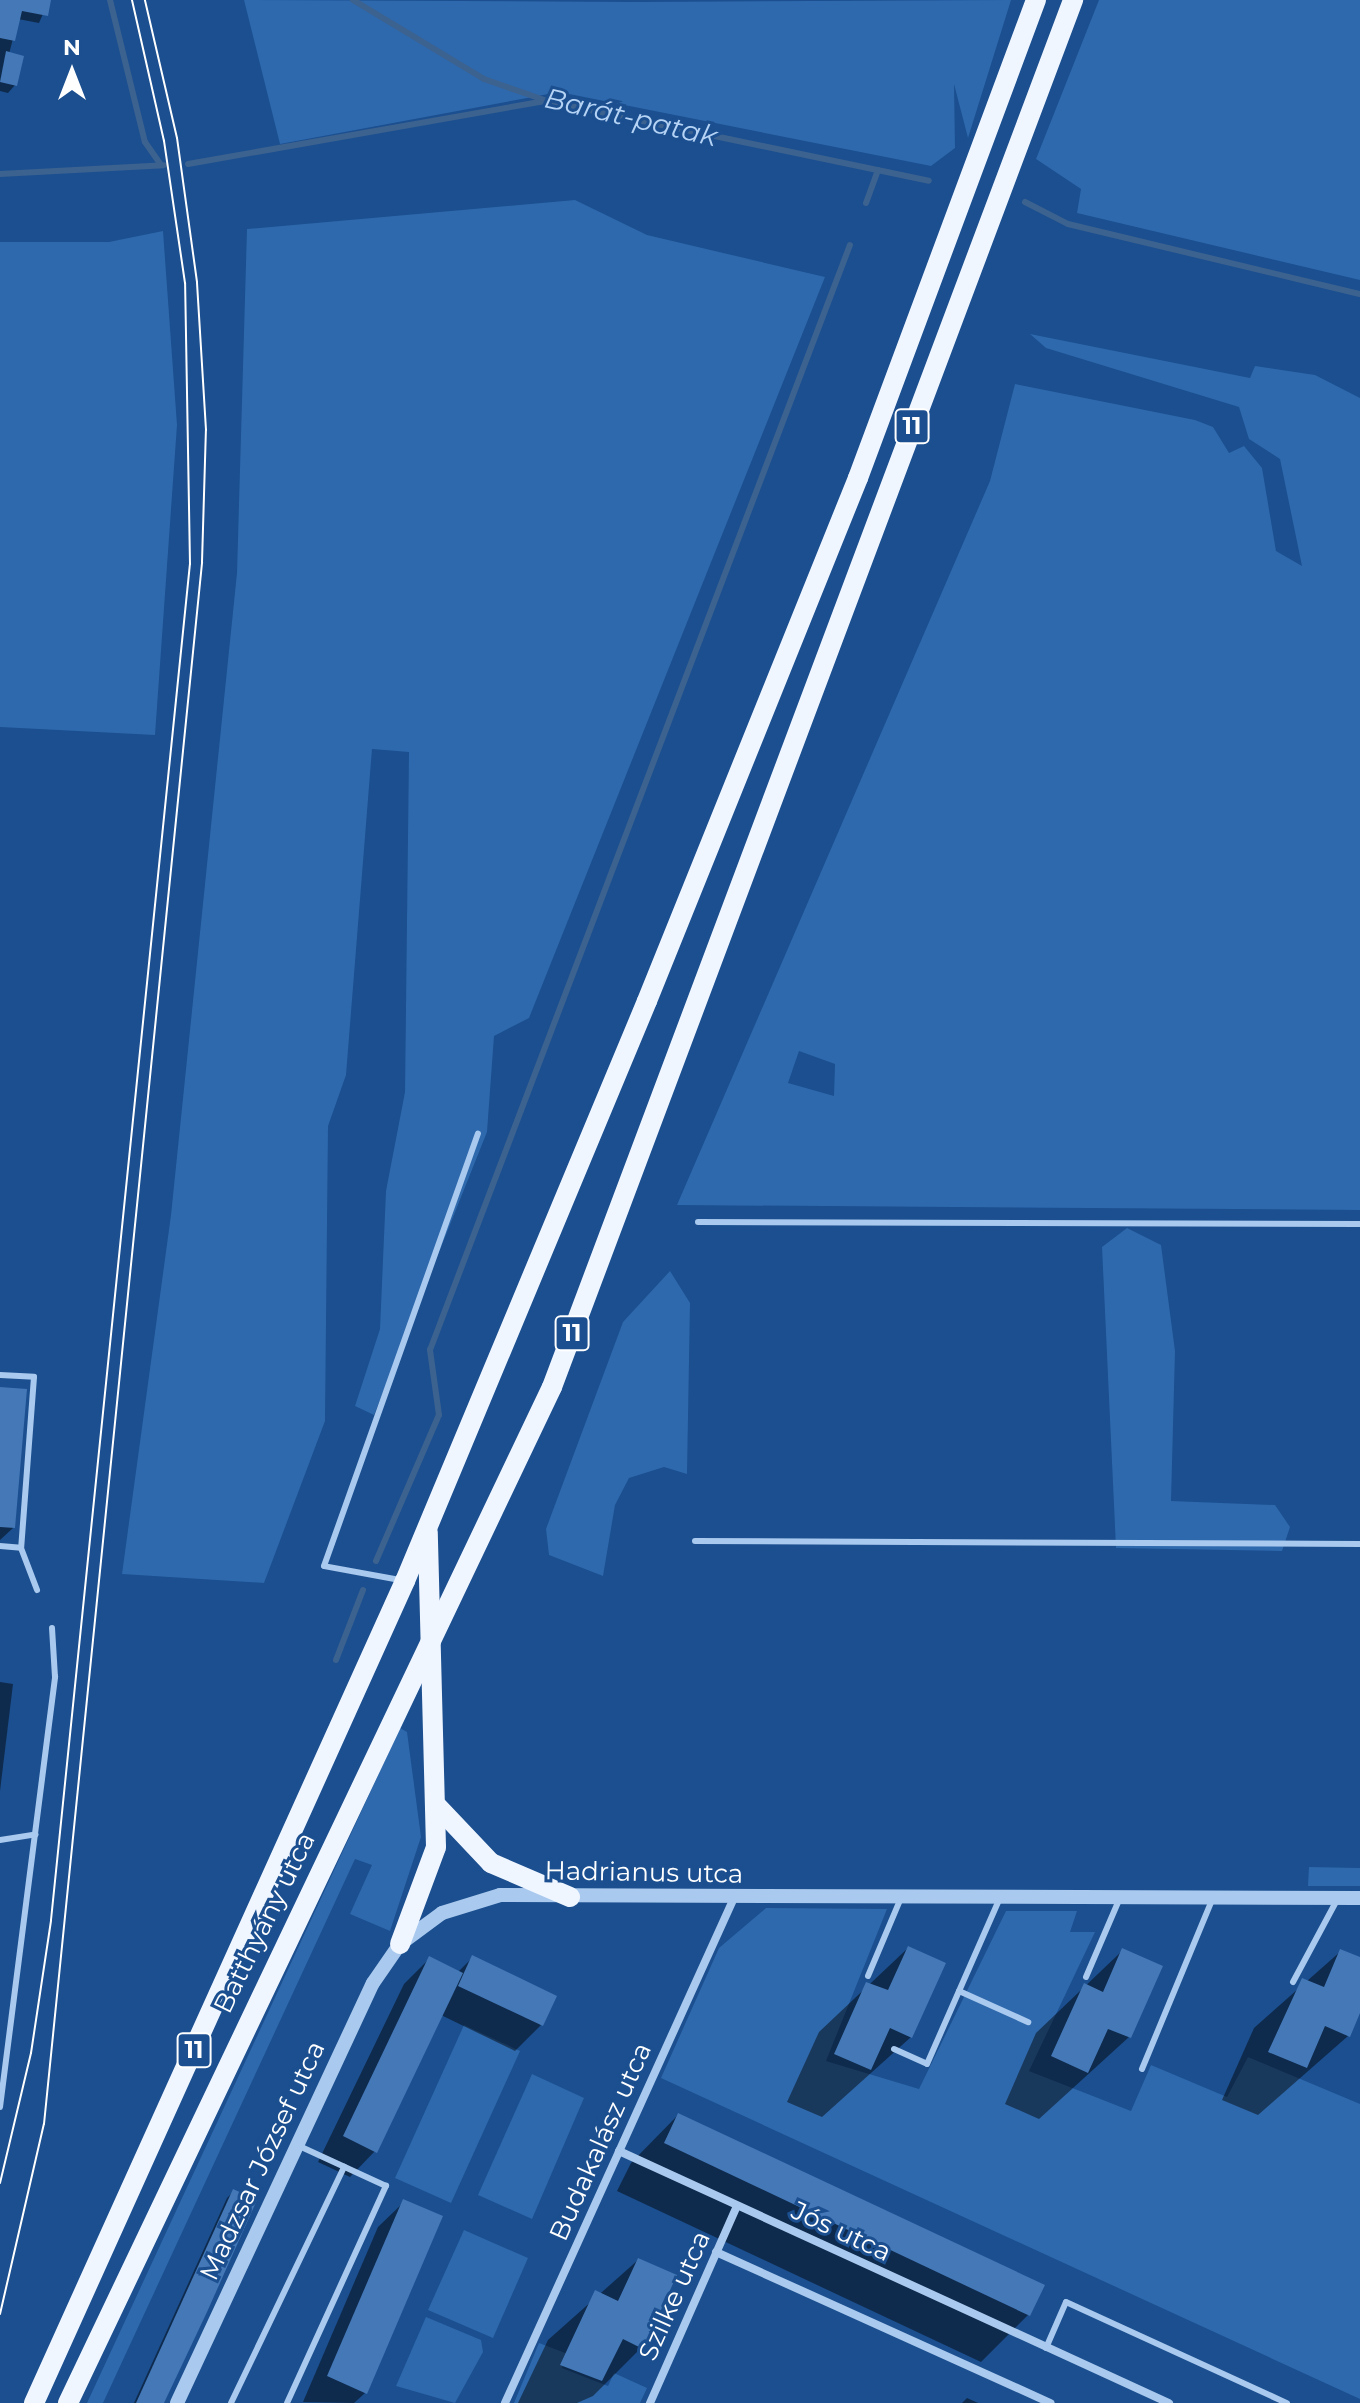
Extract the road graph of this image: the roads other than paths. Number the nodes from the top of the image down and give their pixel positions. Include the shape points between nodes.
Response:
1 (1036, 0) edge
2 (1073, 0) edge
3 (478, 1134) dead end
4 (698, 1222) dead end
5 (1360, 1224) edge
6 (0, 1375) edge
7 (428, 1526) junction
8 (695, 1541) dead end
9 (1360, 1544) edge
10 (0, 1546) edge
11 (21, 1548) junction
12 (405, 1581) junction
13 (37, 1590) dead end
14 (52, 1628) dead end
15 (435, 1643) junction
16 (438, 1807) junction
17 (36, 1834) junction
18 (0, 1840) edge
19 (570, 1897) junction
20 (734, 1898) junction
21 (901, 1898) junction
22 (1000, 1898) junction
23 (1120, 1898) junction
24 (1213, 1898) junction
25 (1338, 1898) junction
26 (1360, 1898) edge
27 (400, 1944) junction
28 (868, 1976) dead end
29 (1086, 1977) dead end
30 (1293, 1982) dead end
31 (959, 1991) junction
32 (1028, 2022) dead end
33 (894, 2049) dead end
34 (1142, 2069) dead end
35 (0, 2107) edge
36 (297, 2145) junction
37 (619, 2151) junction
38 (344, 2167) junction
39 (737, 2206) junction
40 (716, 2252) junction
41 (1046, 2348) junction
42 (34, 2403) edge
43 (68, 2403) edge
44 (177, 2403) edge
45 (231, 2403) edge
46 (287, 2403) edge
47 (505, 2403) edge
48 (650, 2403) edge
49 (1050, 2403) edge
50 (1169, 2403) edge
51 (1287, 2403) edge

1 - 7 main road, 11 via 858,478
2 - 15 main road, 11 via 552,1387
3 - 12 lane via 324,1566
4 - 5 lane
6 - 11 lane via 34,1377
7 - 12 main road, 11
7 - 15 main road
8 - 9 lane
10 - 11 lane
11 - 13 lane
12 - 42 main road, Batthyány utca / 11
14 - 17 lane via 55,1677
15 - 16 main road
15 - 43 main road, Batthyány utca / 11 via 289,1928
16 - 19 main road via 491,1863
16 - 27 main road via 432,1871
17 - 18 lane
17 - 35 lane
19 - 20 street, Hadrianus utca
19 - 27 street, Hadrianus utca via 500,1895 465,1904
20 - 21 street, Hadrianus utca
20 - 37 street, Budakalász utca
21 - 22 street, Hadrianus utca
21 - 28 lane
22 - 23 street, Hadrianus utca
22 - 31 lane
23 - 24 street, Hadrianus utca
23 - 29 lane
24 - 25 street, Hadrianus utca
24 - 34 lane
25 - 26 street, Hadrianus utca
25 - 30 lane
27 - 36 street, Madzsar József utca via 373,1983
31 - 32 lane
31 - 33 lane via 927,2064
36 - 38 lane
36 - 44 street, Madzsar József utca
37 - 39 street, Jós utca
37 - 47 street, Budakalász utca
38 - 45 lane
38 - 46 lane via 386,2186
39 - 40 street, Szilke utca
39 - 41 street, Jós utca
40 - 48 street, Szilke utca
40 - 49 street
41 - 50 street, Jós utca
41 - 51 lane via 1066,2302

